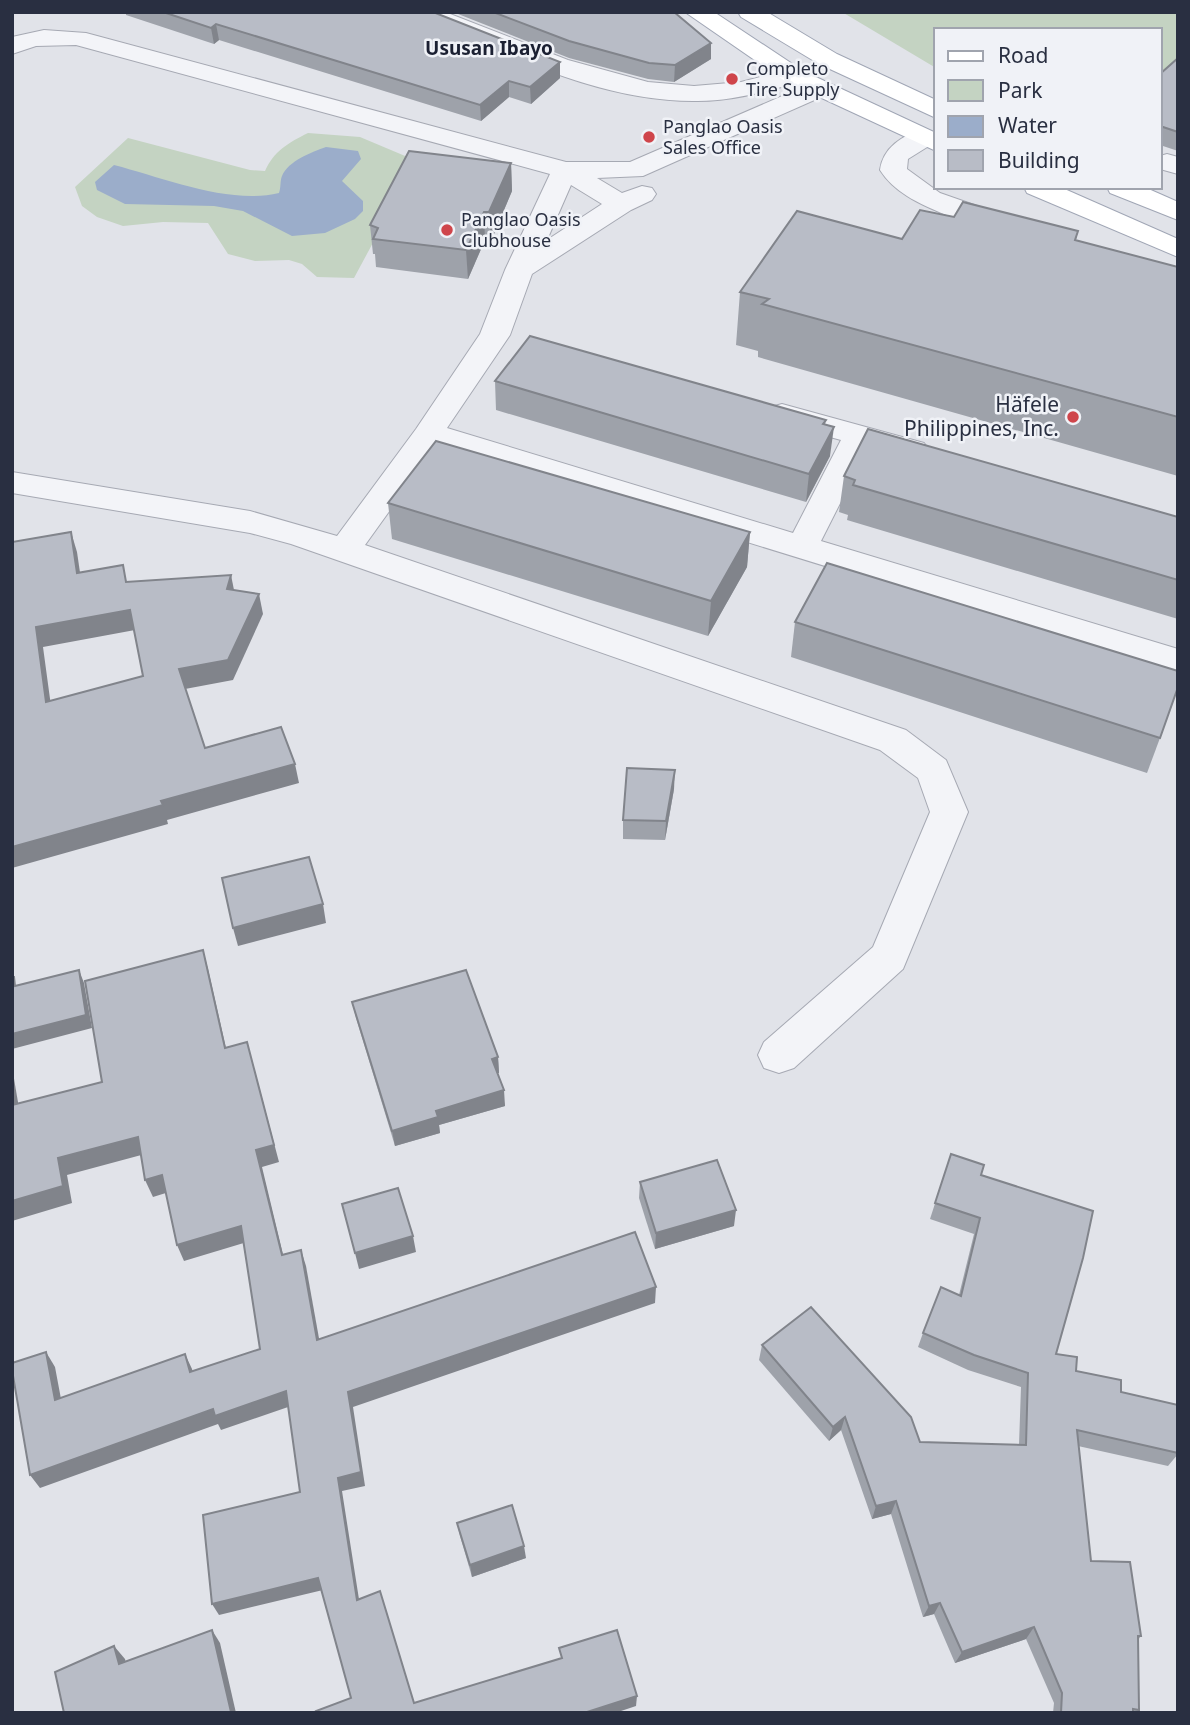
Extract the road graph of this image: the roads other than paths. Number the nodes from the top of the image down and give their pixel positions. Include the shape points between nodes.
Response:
1 (422, 12) edge
2 (697, 12) edge
3 (750, 12) edge
4 (480, 23) edge
5 (12, 47) edge
6 (794, 76) junction
7 (818, 89) junction
8 (842, 101) junction
9 (934, 109) edge
10 (748, 132) junction
11 (932, 137) edge
12 (565, 170) junction
13 (1042, 189) edge
14 (1125, 189) edge
15 (621, 204) junction
16 (1178, 212) edge
17 (1040, 237) edge
18 (1178, 248) edge
19 (519, 271) junction
20 (751, 406) edge
21 (429, 433) junction
22 (859, 435) junction
23 (939, 457) edge
24 (12, 482) edge
25 (802, 547) junction
26 (343, 551) junction
27 (1178, 662) edge
28 (779, 1055) dead end

1 - 4 street
2 - 6 main road
3 - 9 main road via 828,59
4 - 6 street via 574,72 618,86 678,94 723,92
5 - 12 street via 26,39 77,38
6 - 7 main road
7 - 8 main road
7 - 10 street
8 - 10 street
8 - 11 main road
10 - 12 street via 634,170
10 - 15 street
11 - 17 street via 895,156 893,170 903,183 923,195
12 - 15 street
12 - 19 street
13 - 18 main road
14 - 16 main road
15 - 19 street
19 - 21 street via 509,339 442,410
20 - 22 street
21 - 25 street
21 - 26 street
22 - 23 street
22 - 25 street
24 - 26 street via 250,522
25 - 27 street
26 - 28 street via 893,740 933,770 949,812 890,957

